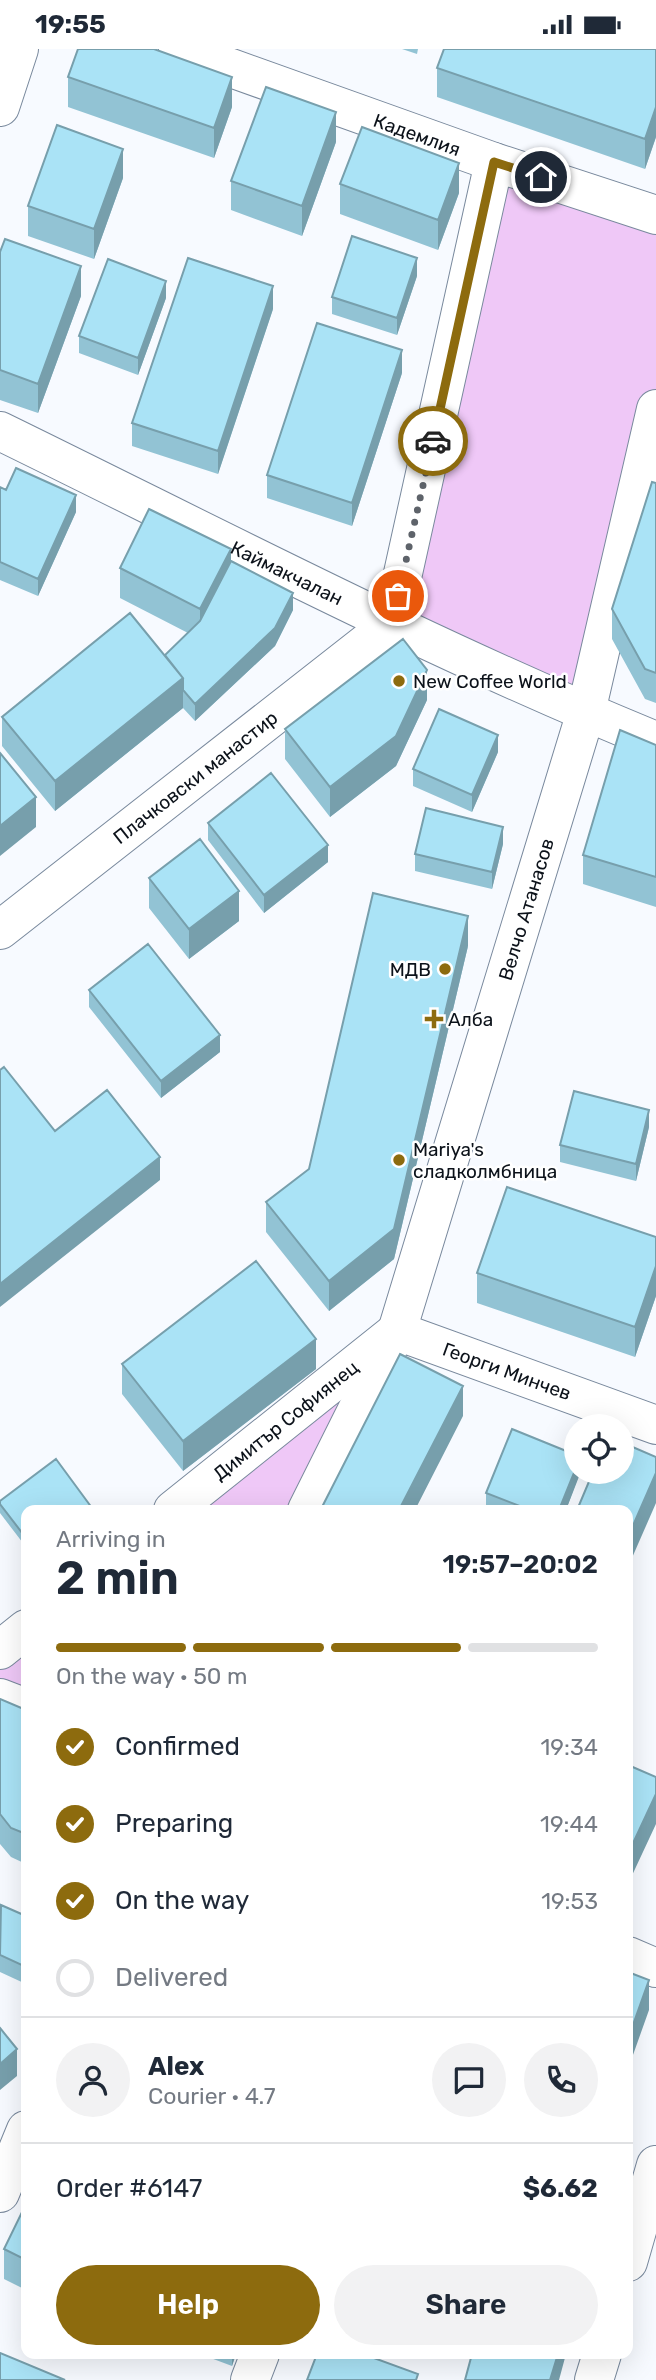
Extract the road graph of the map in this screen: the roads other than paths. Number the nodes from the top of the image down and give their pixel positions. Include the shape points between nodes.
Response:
1 (19, 49) edge
2 (178, 49) edge
3 (0, 107) edge
4 (494, 162) junction
5 (656, 215) edge
6 (656, 409) edge
7 (0, 431) edge
8 (392, 623) junction
9 (586, 712) junction
10 (656, 741) edge
11 (0, 930) edge
12 (397, 1331) junction
13 (656, 1425) edge
14 (179, 1505) edge
15 (310, 1505) edge
16 (21, 1633) edge
17 (0, 1650) edge
18 (0, 1697) edge
19 (21, 1706) edge
20 (633, 1958) edge
21 (656, 1968) edge
22 (21, 2142) edge
23 (656, 2165) edge
24 (0, 2193) edge
25 (633, 2245) edge
26 (258, 2359) edge
27 (600, 2359) edge
28 (250, 2380) edge
29 (594, 2380) edge

1 - 3 street
2 - 4 street, Кадемлия
4 - 5 street, Кадемлия
4 - 8 street
6 - 9 street, Велчо Атанасов
7 - 8 street, Каймакчалан
8 - 9 street, Каймакчалан
8 - 11 street, Плачковски манастир
9 - 10 street, Каймакчалан
9 - 12 street, Велчо Атанасов
12 - 13 street, Георги Минчев
12 - 14 street, Димитър Софиянец
12 - 15 street, Велчо Атанасов
16 - 17 street
18 - 19 street
20 - 21 street
22 - 24 street
23 - 25 street
26 - 28 street
27 - 29 street

